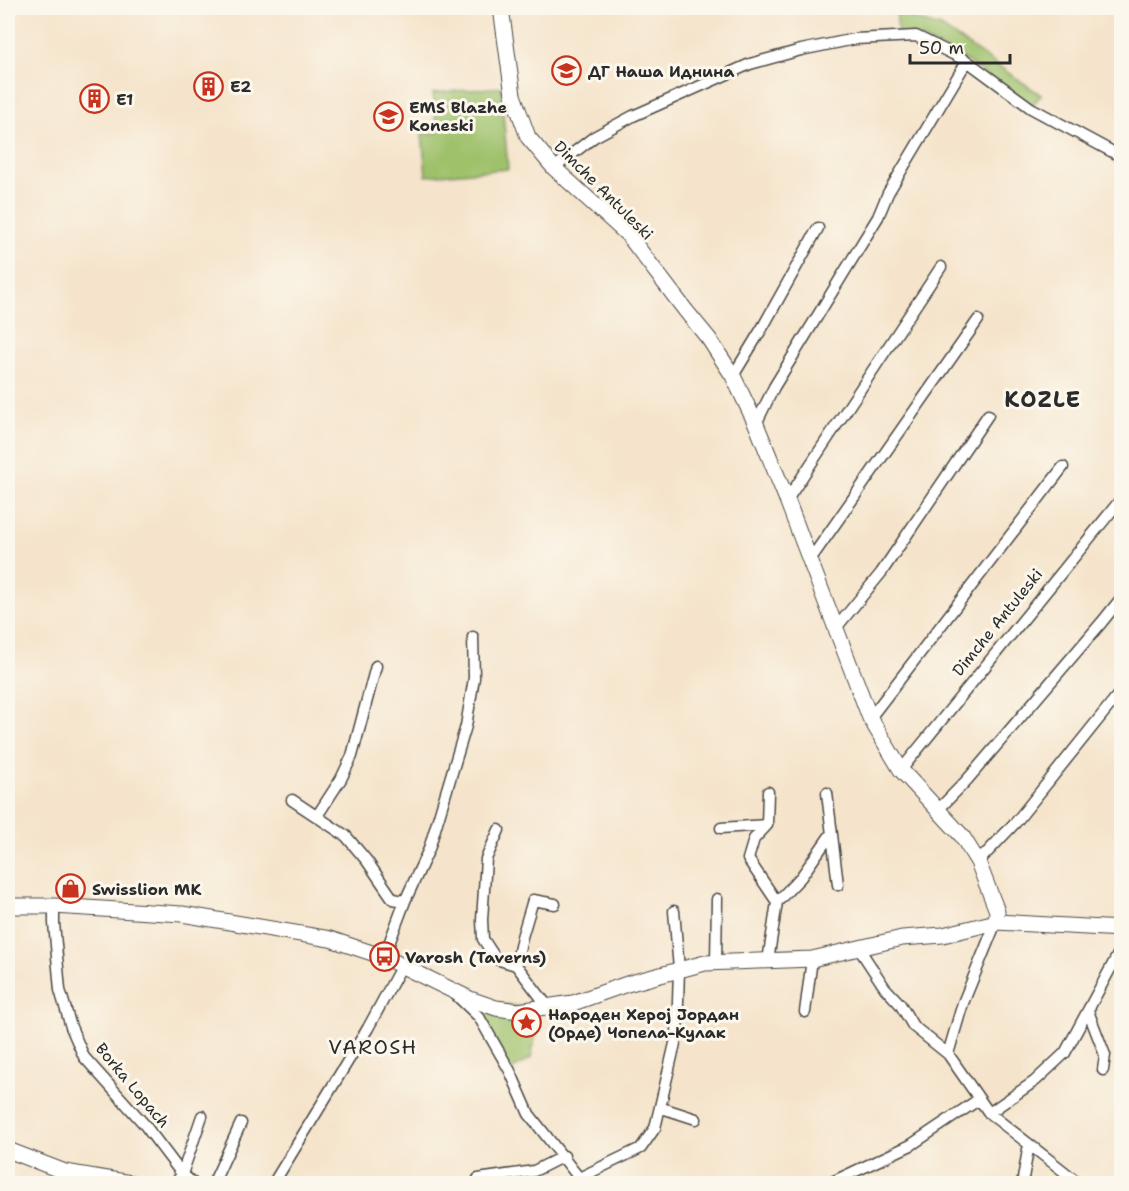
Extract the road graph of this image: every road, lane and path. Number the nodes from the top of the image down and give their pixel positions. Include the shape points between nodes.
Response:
1 (501, 8) edge
2 (967, 61) junction
3 (1122, 157) edge
4 (554, 168) junction
5 (818, 228) dead end
6 (941, 267) dead end
7 (978, 320) dead end
8 (733, 376) junction
9 (988, 415) dead end
10 (756, 424) junction
11 (1064, 467) dead end
12 (1122, 498) edge
13 (787, 500) junction
14 (810, 560) junction
15 (1122, 597) edge
16 (836, 628) junction
17 (473, 637) dead end
18 (376, 666) dead end
19 (1122, 690) edge
20 (870, 718) junction
21 (901, 770) junction
22 (768, 792) dead end
23 (827, 793) dead end
24 (292, 800) dead end
25 (937, 811) junction
26 (316, 816) junction
27 (767, 825) junction
28 (720, 828) dead end
29 (499, 830) dead end
30 (831, 834) junction
31 (978, 862) junction
32 (838, 885) dead end
33 (717, 899) dead end
34 (405, 901) junction
35 (777, 902) junction
36 (555, 904) dead end
37 (8, 906) edge
38 (54, 906) junction
39 (674, 911) dead end
40 (996, 922) junction
41 (1122, 929) edge
42 (1122, 947) edge
43 (860, 950) junction
44 (384, 957) junction
45 (812, 959) junction
46 (768, 961) junction
47 (716, 962) junction
48 (516, 965) junction
49 (401, 967) junction
50 (679, 969) junction
51 (450, 989) junction
52 (549, 1008) junction
53 (1088, 1011) junction
54 (805, 1012) dead end
55 (948, 1054) junction
56 (1103, 1070) dead end
57 (978, 1100) junction
58 (662, 1108) junction
59 (989, 1113) junction
60 (202, 1116) dead end
61 (696, 1119) dead end
62 (241, 1123) dead end
63 (1029, 1144) junction
64 (8, 1150) edge
65 (564, 1156) junction
66 (183, 1174) junction
67 (64, 1178) edge
68 (582, 1181) edge
69 (137, 1184) edge
70 (175, 1184) edge
71 (194, 1184) edge
72 (213, 1184) edge
73 (273, 1184) edge
74 (476, 1184) edge
75 (828, 1184) edge
76 (1022, 1184) edge
77 (1080, 1184) edge

1 - 4 street, Dimche Antuleski via 513,95 528,137
2 - 3 street via 1031,108
2 - 4 street via 915,36 855,39 801,50 750,64 633,116 594,136
2 - 10 street via 888,193 879,217 774,387
4 - 8 street, Dimche Antuleski via 628,235
5 - 8 street
6 - 13 street
7 - 14 street
8 - 10 street, Dimche Antuleski
9 - 16 street via 881,573
10 - 13 street, Dimche Antuleski
11 - 20 street
12 - 21 street, Dimche Antuleski
13 - 14 street, Dimche Antuleski
14 - 16 street, Dimche Antuleski
15 - 25 street
16 - 20 street, Dimche Antuleski
17 - 34 street via 474,678 466,726 429,849
18 - 26 street via 352,756
19 - 31 street via 1016,822
20 - 21 street, Dimche Antuleski
21 - 25 street, Dimche Antuleski
22 - 27 street
23 - 30 street
24 - 26 street
25 - 31 street, Dimche Antuleski via 962,836
26 - 34 street via 346,836 393,899
27 - 28 street
27 - 35 street via 754,839 748,859
29 - 48 street via 486,859 483,939 496,959
30 - 32 street
30 - 35 street via 801,877
31 - 40 street, Dimche Antuleski via 997,911
33 - 47 street
34 - 44 street
35 - 46 street
36 - 48 street via 533,900
37 - 38 street
38 - 44 street via 194,916 330,939
38 - 66 street, Borka Lopach via 60,990 84,1057
39 - 50 street
40 - 41 street
40 - 43 street via 943,935 902,938
40 - 55 street via 963,1003
42 - 53 street
43 - 45 street
43 - 55 street via 914,1026
44 - 49 street
45 - 46 street
45 - 54 street
46 - 47 street
47 - 50 street
48 - 52 street
49 - 51 street
49 - 73 street
50 - 52 street
50 - 58 street via 677,1035
51 - 52 street via 496,1008
51 - 65 street via 479,1017 530,1114
53 - 56 street via 1105,1055
53 - 59 street via 1065,1053 1035,1081
55 - 57 street
57 - 59 street
57 - 75 street via 911,1146
58 - 61 street
58 - 68 street via 655,1128 641,1148
59 - 63 street
60 - 66 street
62 - 72 street
63 - 76 street
63 - 77 street
64 - 67 street
65 - 68 street
65 - 74 street via 534,1171 478,1179
66 - 70 street
66 - 71 street, Borka Lopach
67 - 69 street

